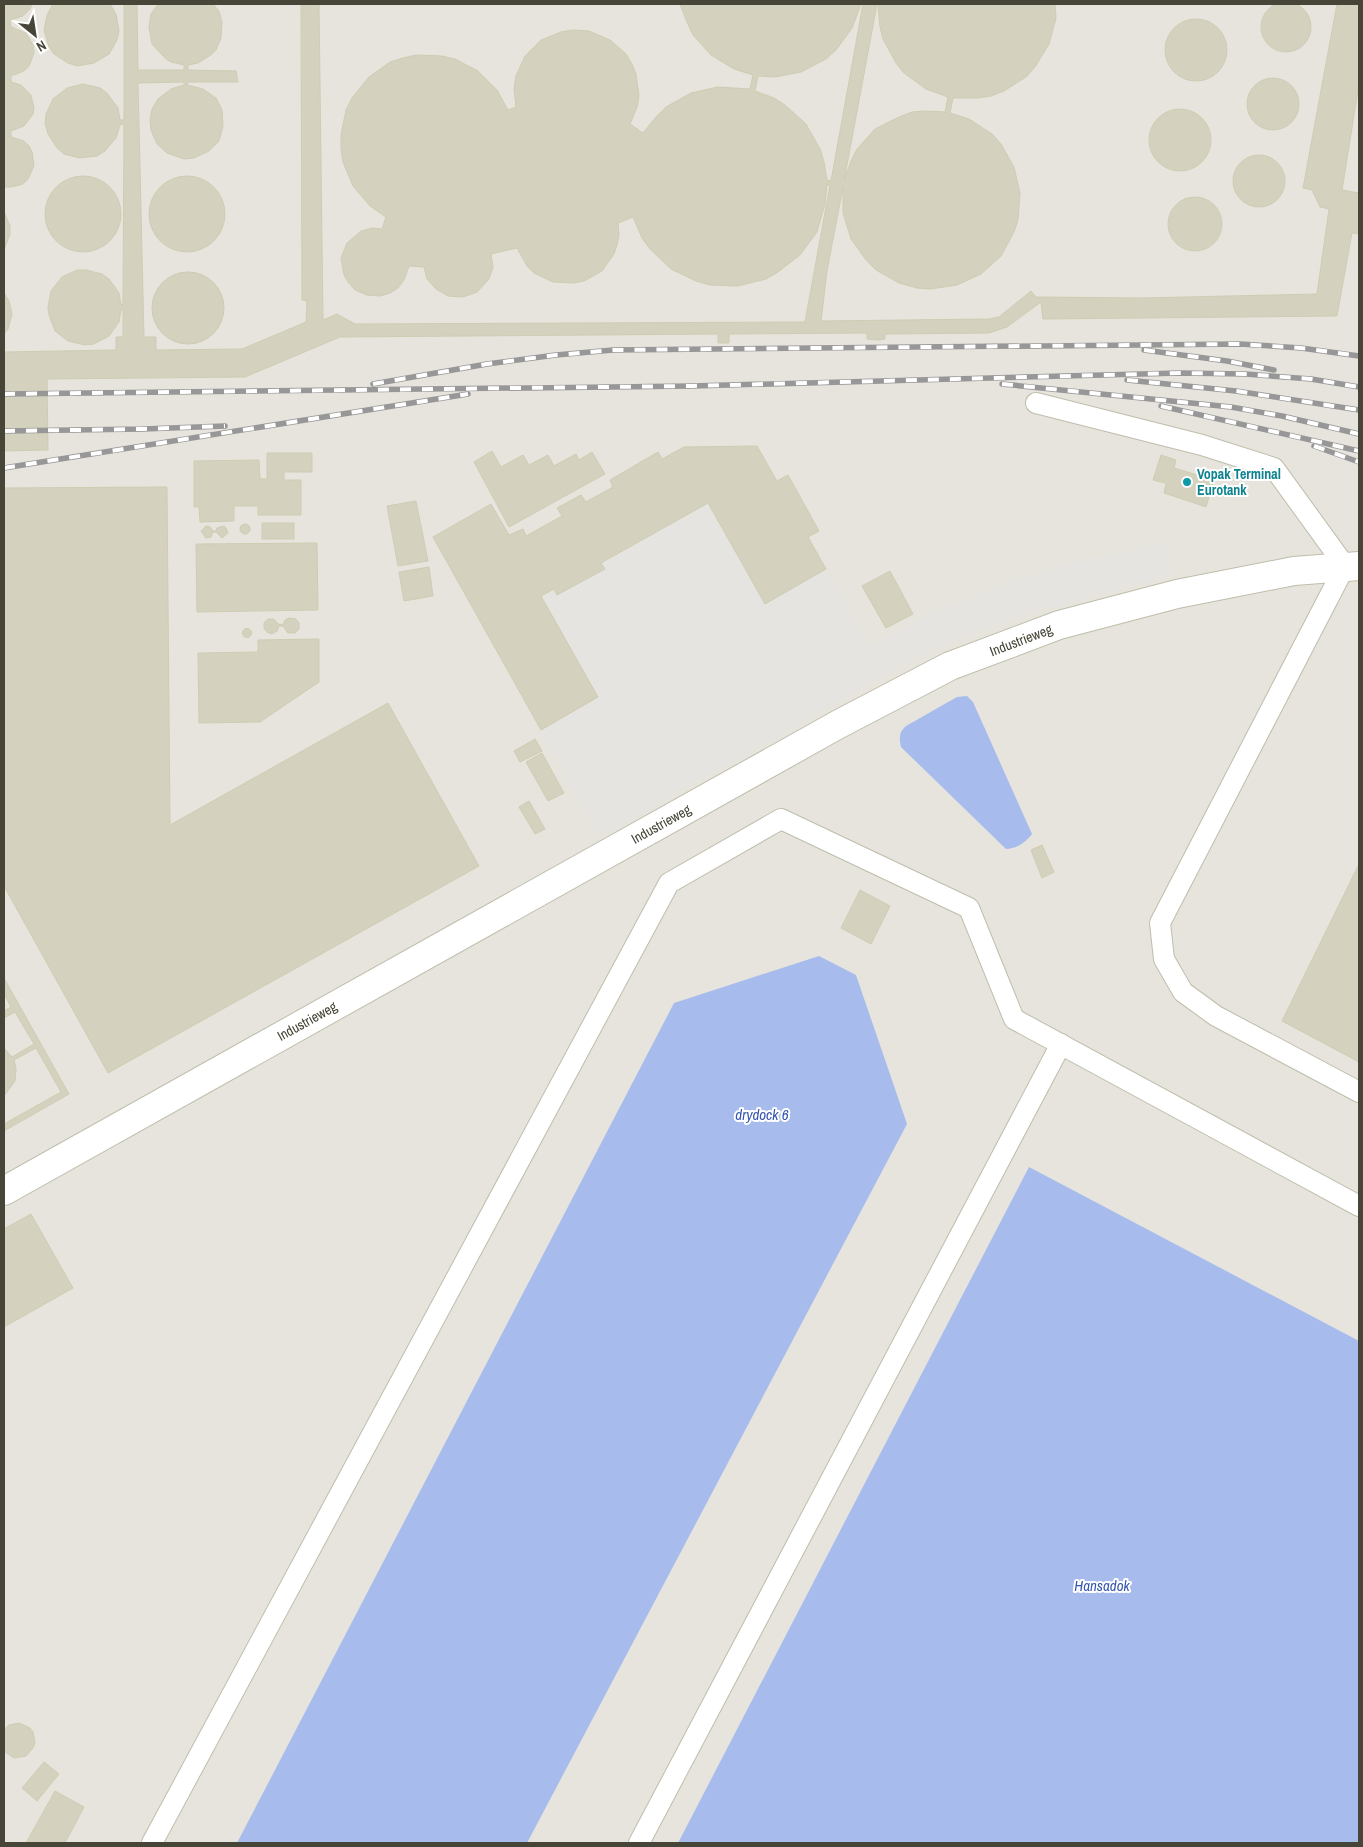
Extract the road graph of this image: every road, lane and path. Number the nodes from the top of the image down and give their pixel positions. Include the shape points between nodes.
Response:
1 (1036, 403) dead end
2 (1352, 566) edge
3 (1061, 1044) junction
4 (1359, 1092) edge
5 (4, 1191) edge
6 (1359, 1206) edge
7 (152, 1843) edge
8 (640, 1843) edge

1 - 2 lane via 1202,445 1274,468
2 - 4 lane via 1160,923 1164,959 1183,992 1216,1016
2 - 5 street, Industrieweg via 1294,572 1177,594 1059,625 950,666 839,724
3 - 6 lane
3 - 7 lane via 1014,1019 969,908 781,819 669,884
3 - 8 lane

